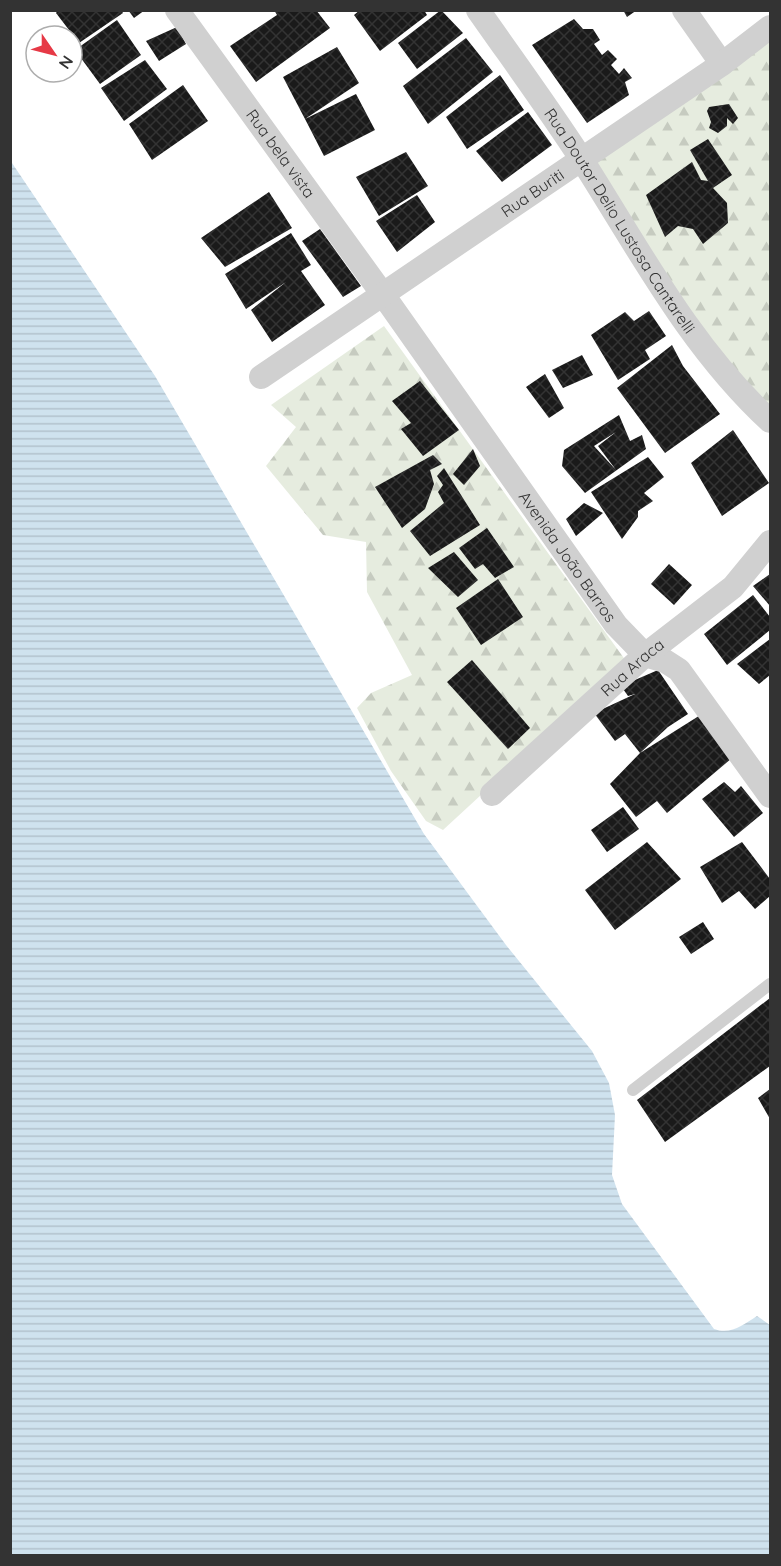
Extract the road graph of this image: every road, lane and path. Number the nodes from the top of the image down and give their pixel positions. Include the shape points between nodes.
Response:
1 (177, 10) edge
2 (478, 10) edge
3 (684, 10) edge
4 (771, 27) edge
5 (722, 64) junction
6 (582, 160) junction
7 (384, 296) junction
8 (261, 377) dead end
9 (771, 421) edge
10 (771, 542) edge
11 (645, 655) junction
12 (492, 794) dead end
13 (771, 796) edge
14 (771, 984) edge
15 (633, 1090) dead end

1 - 7 street, Rua bela vista
2 - 6 street, Rua Doutor Delio Lustosa Cantarelli
3 - 5 street
4 - 5 street, Rua Buriti
5 - 6 street, Rua Buriti
6 - 7 street, Rua Buriti
6 - 9 street, Rua Doutor Delio Lustosa Cantarelli via 684,322 748,400
7 - 8 street, Rua Buriti
7 - 11 street, Avenida João Barros via 616,625
10 - 11 street, Rua Araca via 733,587
11 - 12 street, Rua Araca
11 - 13 street, Avenida João Barros via 679,670
14 - 15 lane

